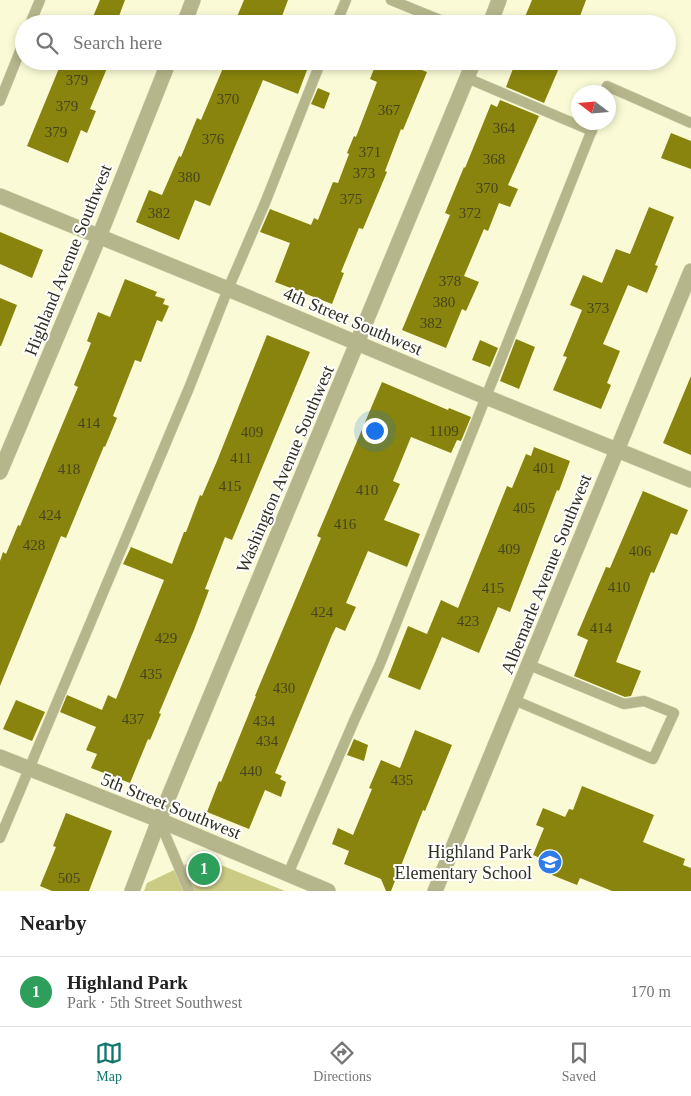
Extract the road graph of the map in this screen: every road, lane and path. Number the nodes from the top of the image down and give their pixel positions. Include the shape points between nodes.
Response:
1 (40, 0) edge
2 (193, 0) edge
3 (346, 0) edge
4 (391, 0) edge
5 (499, 0) edge
6 (34, 15) edge
7 (187, 15) edge
8 (340, 15) edge
9 (428, 15) edge
10 (493, 15) edge
11 (15, 64) edge
12 (165, 70) edge
13 (317, 70) edge
14 (470, 70) edge
15 (467, 78) junction
16 (616, 90) edge
17 (0, 101) edge
18 (571, 118) edge
19 (691, 123) edge
20 (593, 130) edge
21 (0, 196) edge
22 (100, 236) junction
23 (691, 271) edge
24 (228, 289) junction
25 (358, 343) junction
26 (486, 398) junction
27 (617, 450) junction
28 (0, 472) edge
29 (691, 480) edge
30 (529, 665) junction
31 (514, 700) junction
32 (0, 757) edge
33 (30, 769) junction
34 (160, 820) junction
35 (0, 838) edge
36 (288, 874) junction
37 (132, 891) edge
38 (189, 891) edge
39 (328, 891) edge
40 (435, 891) edge

1 - 6 lane
2 - 7 street
3 - 8 lane
4 - 9 lane
5 - 10 street
11 - 17 lane
12 - 22 street, Highland Avenue Southwest
13 - 24 lane
14 - 15 street, Washington Avenue Southwest
15 - 18 lane
15 - 25 street, Washington Avenue Southwest
16 - 19 lane
20 - 26 lane
21 - 22 street, 4th Street Southwest
22 - 24 street, 4th Street Southwest
22 - 28 street, Highland Avenue Southwest
23 - 27 street, Albemarle Avenue Southwest
24 - 25 street, 4th Street Southwest
24 - 33 lane
25 - 26 street, 4th Street Southwest
25 - 34 street, Washington Avenue Southwest
26 - 27 street, 4th Street Southwest
26 - 36 lane via 380,664
27 - 29 street, 4th Street Southwest
27 - 30 street, Albemarle Avenue Southwest
30 - 31 street, Albemarle Avenue Southwest
30 - 31 lane via 624,704 644,701 674,713 653,759
31 - 40 street, Albemarle Avenue Southwest
32 - 33 street, 5th Street Southwest
33 - 34 street, 5th Street Southwest
33 - 35 lane
34 - 36 street, 5th Street Southwest
34 - 37 street, Washington Avenue Southwest
34 - 38 lane
36 - 39 street, 5th Street Southwest

